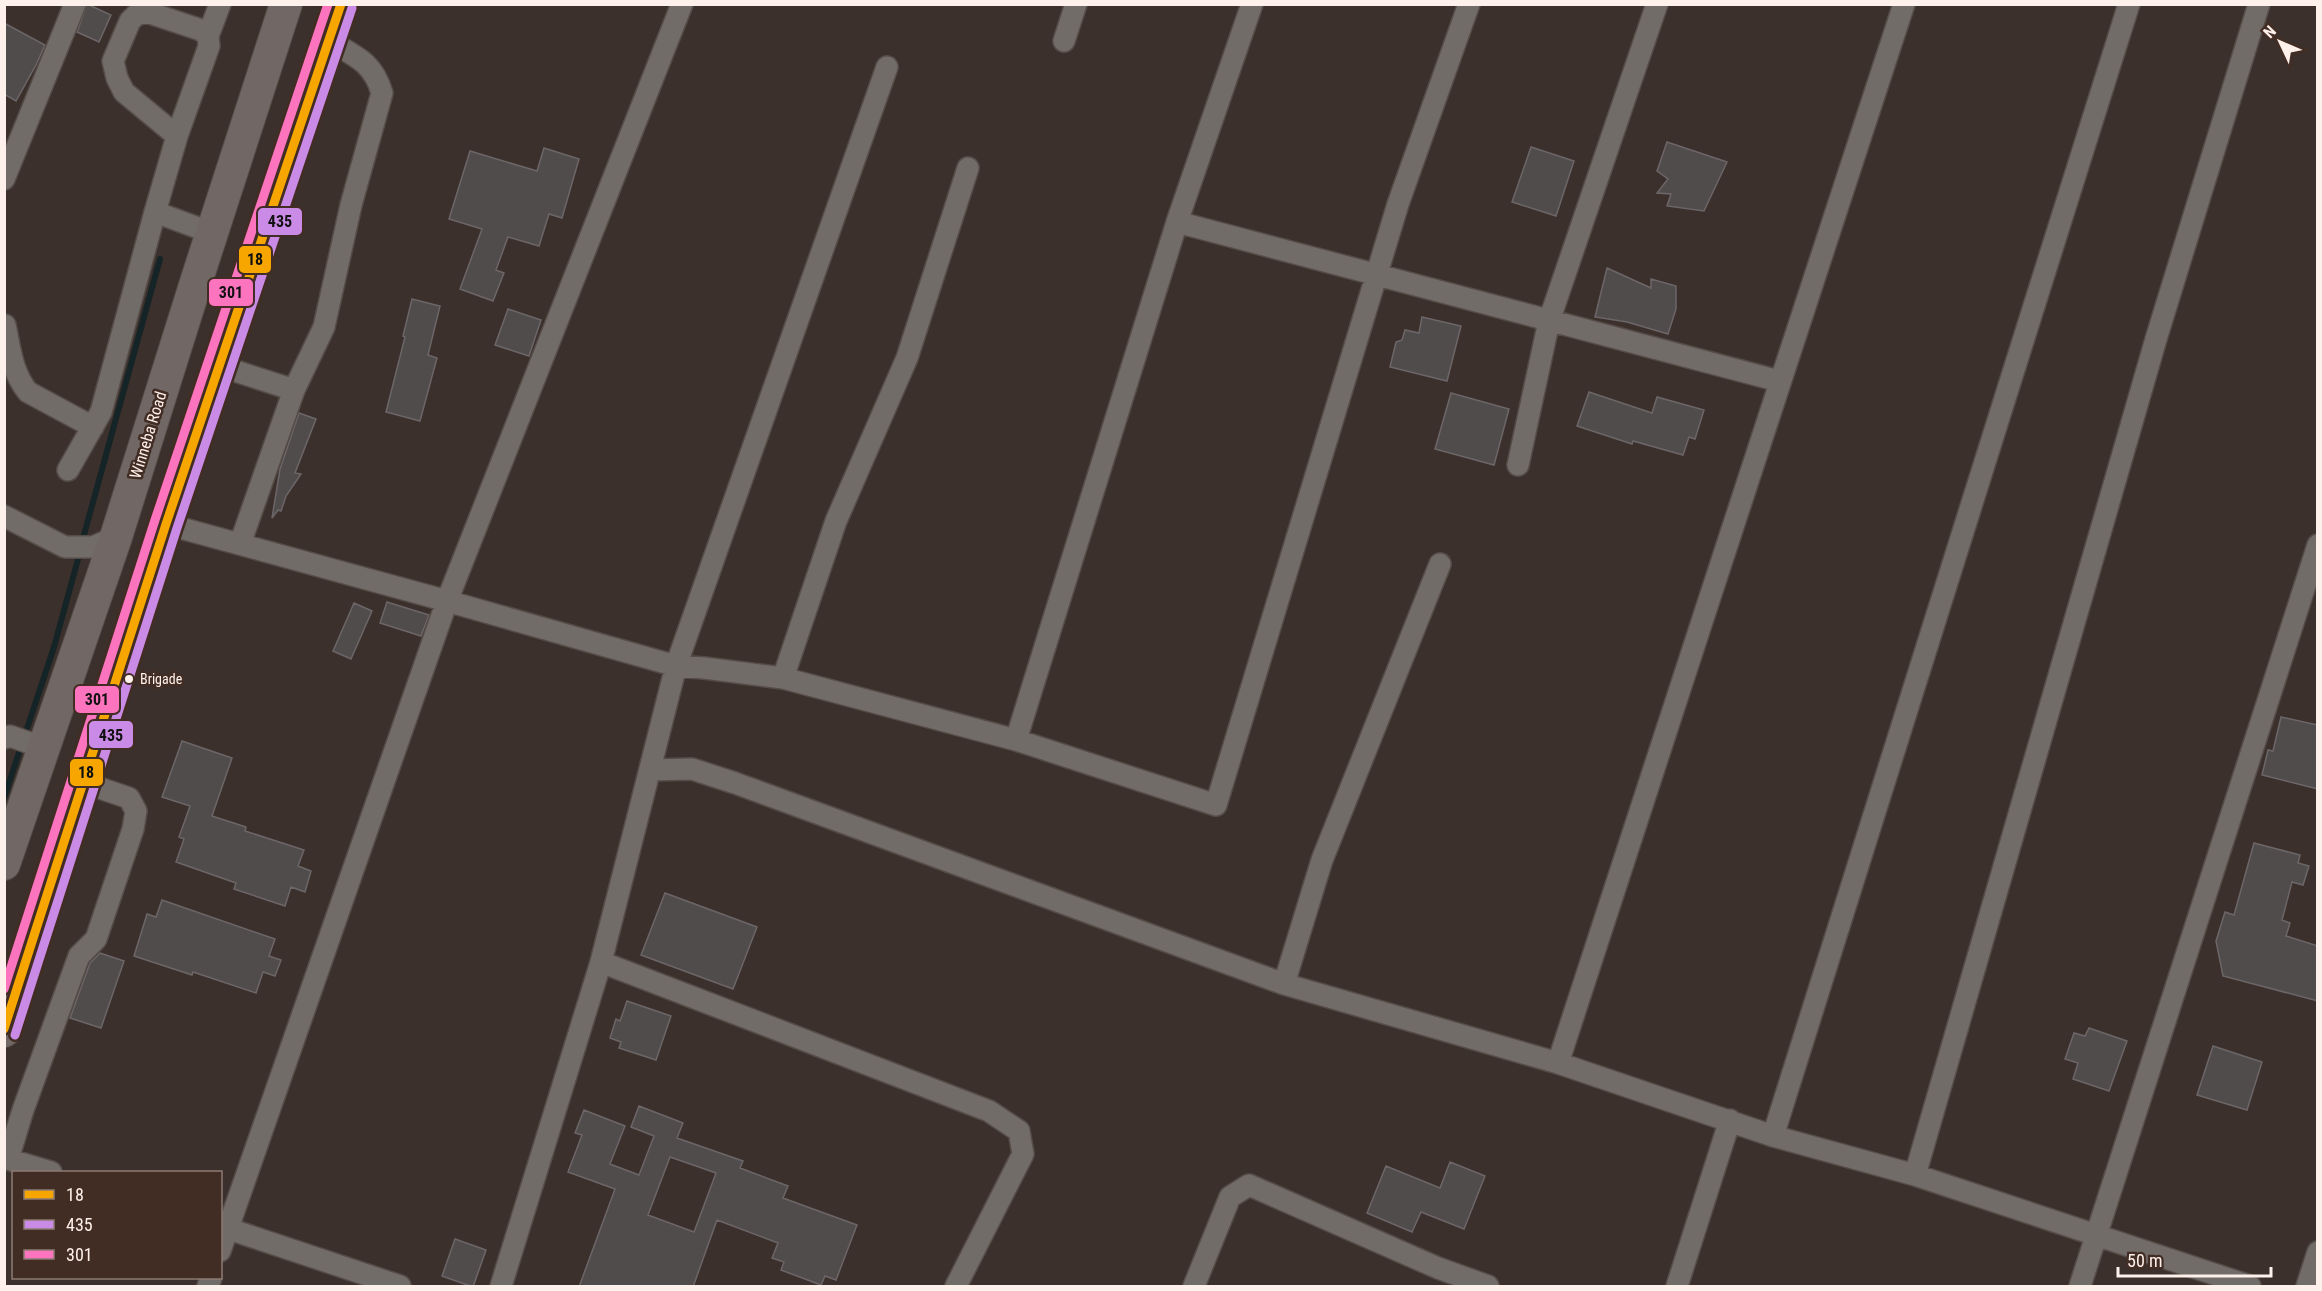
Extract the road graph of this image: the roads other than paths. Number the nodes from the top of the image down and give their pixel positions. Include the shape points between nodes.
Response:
1 (75, 4) edge
2 (220, 4) edge
3 (286, 4) edge
4 (341, 4) edge
5 (682, 4) edge
6 (1076, 4) edge
7 (1252, 4) edge
8 (1469, 4) edge
9 (1657, 4) edge
10 (1904, 4) edge
11 (2128, 4) edge
12 (2259, 4) edge
13 (208, 36) junction
14 (329, 41) junction
15 (1064, 41) dead end
16 (887, 68) dead end
17 (177, 136) junction
18 (968, 168) dead end
19 (4, 178) edge
20 (155, 212) junction
21 (1178, 222) junction
22 (212, 233) junction
23 (1376, 273) junction
24 (1549, 321) junction
25 (5, 324) edge
26 (220, 366) junction
27 (1779, 381) junction
28 (294, 390) junction
29 (93, 427) junction
30 (1518, 465) dead end
31 (68, 470) dead end
32 (4, 516) edge
33 (165, 524) junction
34 (116, 537) junction
35 (240, 544) junction
36 (2318, 545) edge
37 (1440, 564) dead end
38 (447, 601) junction
39 (676, 666) junction
40 (783, 678) junction
41 (4, 738) edge
42 (1016, 740) junction
43 (44, 748) junction
44 (650, 770) junction
45 (82, 782) junction
46 (4, 864) edge
47 (601, 962) junction
48 (1284, 984) junction
49 (4, 1031) edge
50 (1558, 1063) junction
51 (1730, 1120) junction
52 (1773, 1136) junction
53 (6, 1159) edge
54 (45, 1171) edge
55 (1915, 1174) junction
56 (225, 1227) edge
57 (2096, 1235) junction
58 (2318, 1251) edge
59 (1435, 1277) edge
60 (400, 1287) edge
61 (501, 1287) edge
62 (956, 1287) edge
63 (1194, 1287) edge
64 (1488, 1287) edge
65 (1677, 1287) edge
66 (2080, 1287) edge
67 (2250, 1287) edge
68 (2307, 1287) edge

1 - 19 street
2 - 13 street
3 - 22 highway, Winneba Road
4 - 14 highway
5 - 38 street
6 - 15 street
7 - 21 street
8 - 23 street
9 - 24 street
10 - 27 street
11 - 52 street
12 - 55 street via 2156,339
13 - 17 street via 209,46
13 - 17 street via 201,30 147,12 130,21 113,61 124,92
14 - 26 highway
14 - 28 street via 362,60 377,76 382,93 351,205 324,327
16 - 39 street
17 - 20 street
18 - 40 street via 907,358 836,521
20 - 22 street
20 - 29 street via 106,398
21 - 23 street
21 - 42 street
22 - 34 highway, Winneba Road
23 - 24 street
23 - 42 street via 1216,805
24 - 27 street
24 - 30 street
25 - 29 street via 16,372 28,392
26 - 28 street
26 - 33 highway
27 - 50 street
28 - 35 street
29 - 31 street
32 - 34 street via 65,547 93,547
33 - 35 street
33 - 45 highway
34 - 43 highway, Winneba Road
35 - 38 street
36 - 57 street
37 - 48 street via 1322,860
38 - 39 street
38 - 56 street
39 - 40 street
39 - 44 street
40 - 42 street
41 - 43 street via 10,736
43 - 46 highway, Winneba Road
44 - 47 street
44 - 48 street via 692,769 735,783
45 - 49 highway
45 - 53 street via 129,798 136,811 133,829 96,939 79,956
47 - 61 street
47 - 62 street via 989,1111 1019,1131 1023,1154
48 - 50 street
50 - 51 street
51 - 52 street
51 - 65 street
52 - 55 street
53 - 54 street
55 - 57 street
56 - 60 street
57 - 66 street
57 - 67 street
58 - 68 street
59 - 63 street via 1249,1185 1230,1197
59 - 64 street

